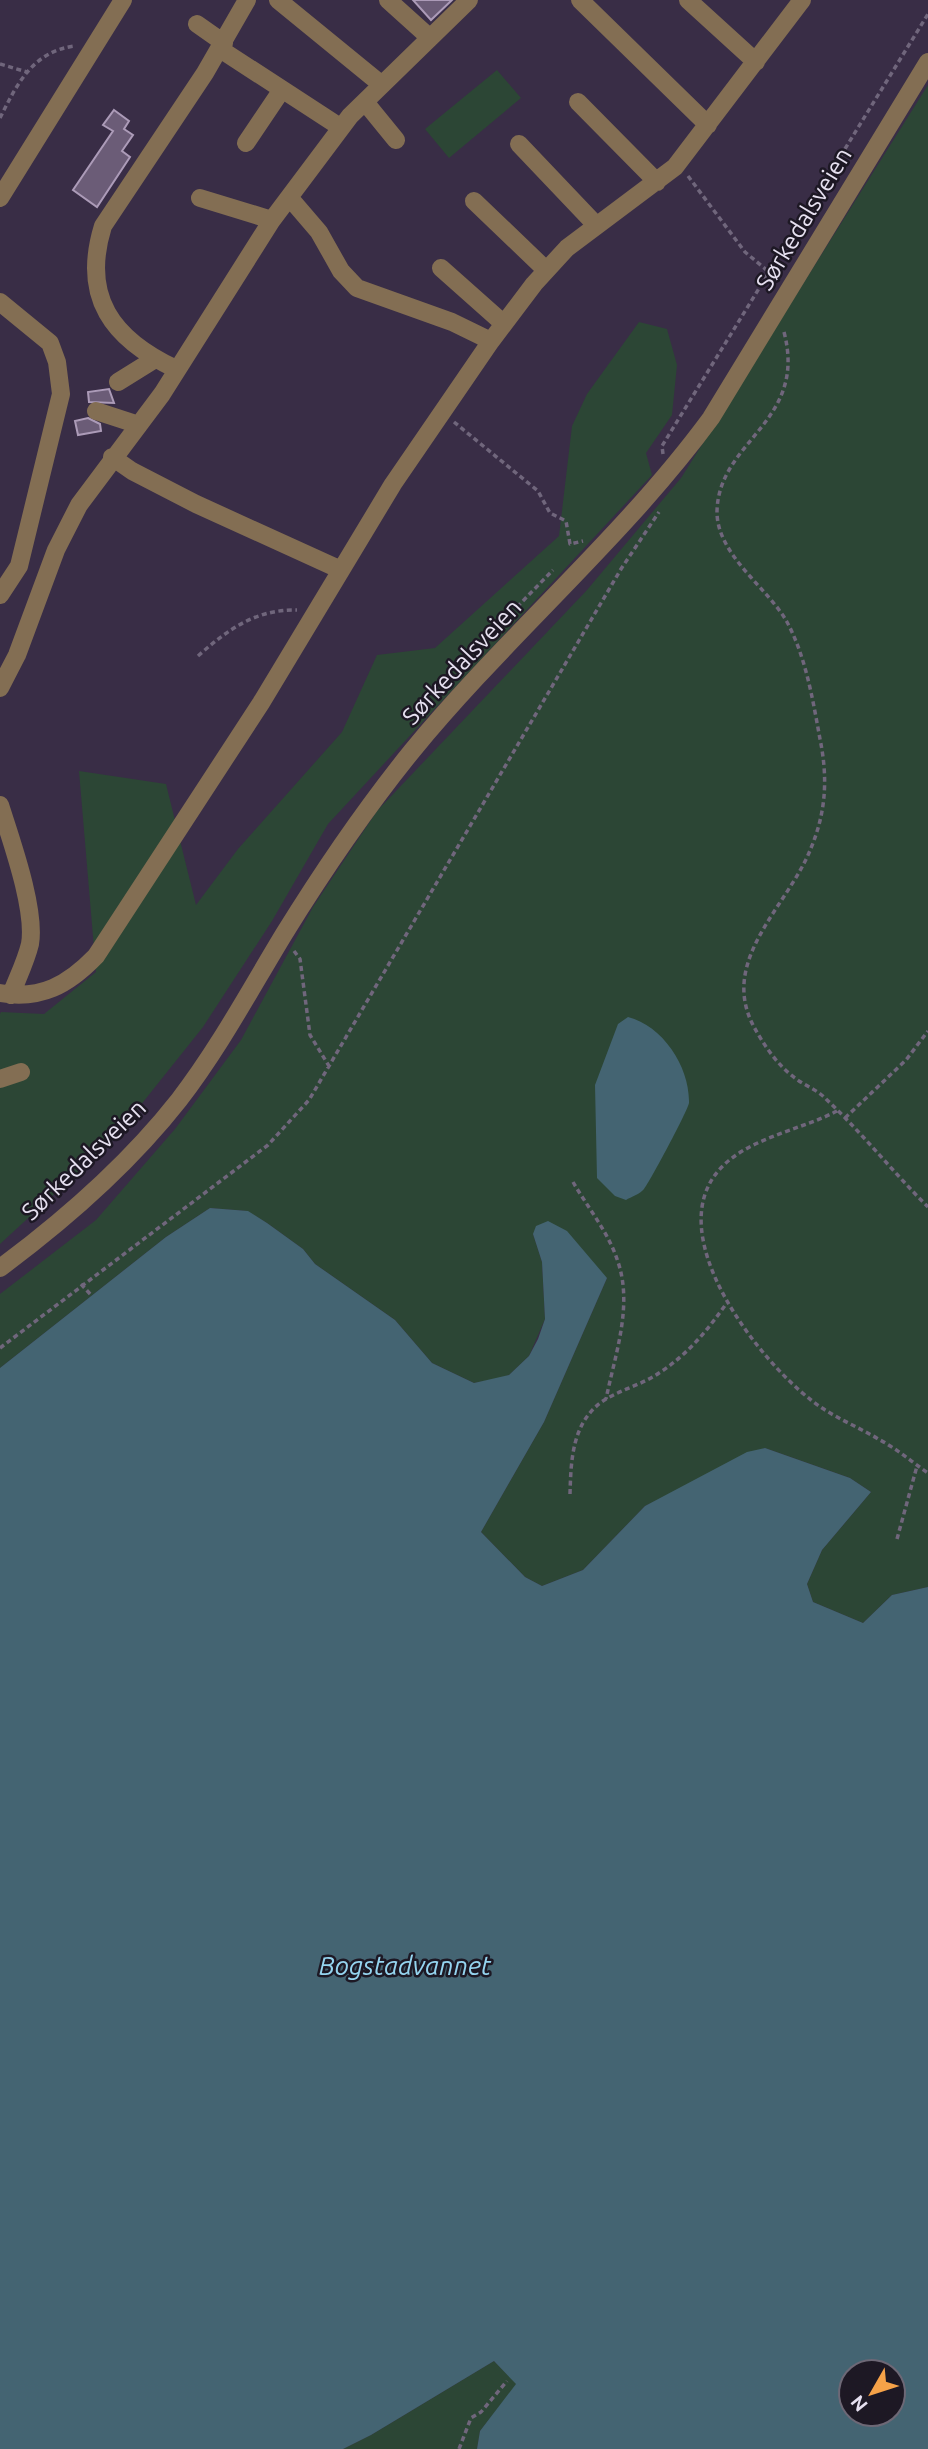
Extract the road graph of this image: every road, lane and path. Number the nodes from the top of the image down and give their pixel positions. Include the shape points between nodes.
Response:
1 (123, 0) edge
2 (247, 0) edge
3 (278, 0) edge
4 (387, 0) edge
5 (469, 0) edge
6 (580, 0) edge
7 (688, 0) edge
8 (800, 1) edge
9 (928, 14) edge
10 (197, 24) dead end
11 (429, 37) junction
12 (97, 41) junction
13 (222, 46) junction
14 (756, 62) junction
15 (928, 62) edge
16 (0, 64) edge
17 (27, 72) junction
18 (382, 85) junction
19 (281, 90) junction
20 (365, 102) junction
21 (578, 102) dead end
22 (0, 118) edge
23 (708, 125) junction
24 (340, 127) junction
25 (396, 140) dead end
26 (246, 143) dead end
27 (519, 144) dead end
28 (678, 163) junction
29 (657, 183) junction
30 (289, 197) junction
31 (0, 198) edge
32 (200, 198) dead end
33 (474, 201) dead end
34 (272, 220) junction
35 (596, 225) junction
36 (441, 268) dead end
37 (546, 270) junction
38 (769, 272) junction
39 (0, 302) edge
40 (778, 309) junction
41 (504, 324) junction
42 (491, 341) junction
43 (155, 359) junction
44 (176, 369) junction
45 (118, 382) dead end
46 (96, 411) dead end
47 (441, 412) junction
48 (139, 425) junction
49 (113, 457) junction
50 (670, 460) dead end
51 (661, 510) dead end
52 (586, 540) dead end
53 (341, 569) junction
54 (0, 595) edge
55 (316, 611) junction
56 (198, 656) dead end
57 (0, 688) edge
58 (0, 805) edge
59 (284, 935) junction
60 (6, 994) edge
61 (928, 1031) edge
62 (926, 1038) edge
63 (329, 1066) junction
64 (21, 1072) dead end
65 (0, 1079) edge
66 (837, 1111) junction
67 (845, 1118) junction
68 (573, 1182) dead end
69 (928, 1207) edge
70 (0, 1268) edge
71 (81, 1284) junction
72 (91, 1295) dead end
73 (726, 1304) junction
74 (0, 1348) edge
75 (606, 1399) junction
76 (917, 1466) junction
77 (928, 1473) edge
78 (570, 1494) dead end
79 (897, 1539) dead end
80 (508, 2381) dead end
81 (459, 2449) edge

1 - 12 street
2 - 13 street
3 - 18 street
4 - 11 street
5 - 11 street
6 - 23 street
7 - 14 street
8 - 14 street
9 - 38 path
10 - 13 street
11 - 18 street
12 - 17 path via 56,49
12 - 31 street
13 - 19 street
13 - 43 street via 110,215 97,249 95,285 105,311
14 - 23 street
15 - 40 street, Sørkedalsveien
16 - 17 path
17 - 22 path
18 - 20 street
19 - 24 street
19 - 26 street
20 - 24 street
20 - 25 street
21 - 29 street
23 - 28 street
24 - 30 street
27 - 35 street
28 - 29 street
28 - 38 path via 745,252
29 - 35 street
30 - 34 street
30 - 42 street via 357,288
32 - 34 street
33 - 37 street
34 - 44 street
35 - 37 street
36 - 41 street
37 - 41 street
38 - 50 path via 662,446 660,452
39 - 54 street via 50,343 61,394 19,566
40 - 59 street, Sørkedalsveien via 675,467 413,750 341,847
40 - 66 path via 789,351 784,391 732,469 719,499 718,523 725,541 779,610 794,638 821,740 825,795 819,828 804,865 749,955 744,996 752,1024 771,1052 788,1072
41 - 42 street
42 - 47 street
43 - 44 street
43 - 45 street
44 - 48 street
46 - 48 street
47 - 52 path via 538,491 551,513 566,521 570,544
47 - 53 street
48 - 49 street
49 - 53 street via 196,504
49 - 57 street via 64,534 13,666
51 - 63 path via 621,569
53 - 55 street
55 - 56 path via 290,610 246,620
55 - 60 street via 96,956 53,990
58 - 60 street via 29,913 30,943
59 - 63 path via 300,960 310,1035
59 - 70 street, Sørkedalsveien via 197,1075 160,1124 88,1197
61 - 62 path
62 - 67 path
63 - 71 path via 309,1100 268,1145
64 - 65 street
66 - 67 path
66 - 73 path via 730,1159 705,1191 701,1214 704,1241
67 - 69 path
68 - 75 path via 612,1247 622,1279 621,1327
71 - 72 path
71 - 74 path
73 - 75 path via 700,1339 676,1361
73 - 76 path via 808,1398
75 - 78 path via 579,1430
76 - 77 path
76 - 79 path
80 - 81 path via 471,2418

